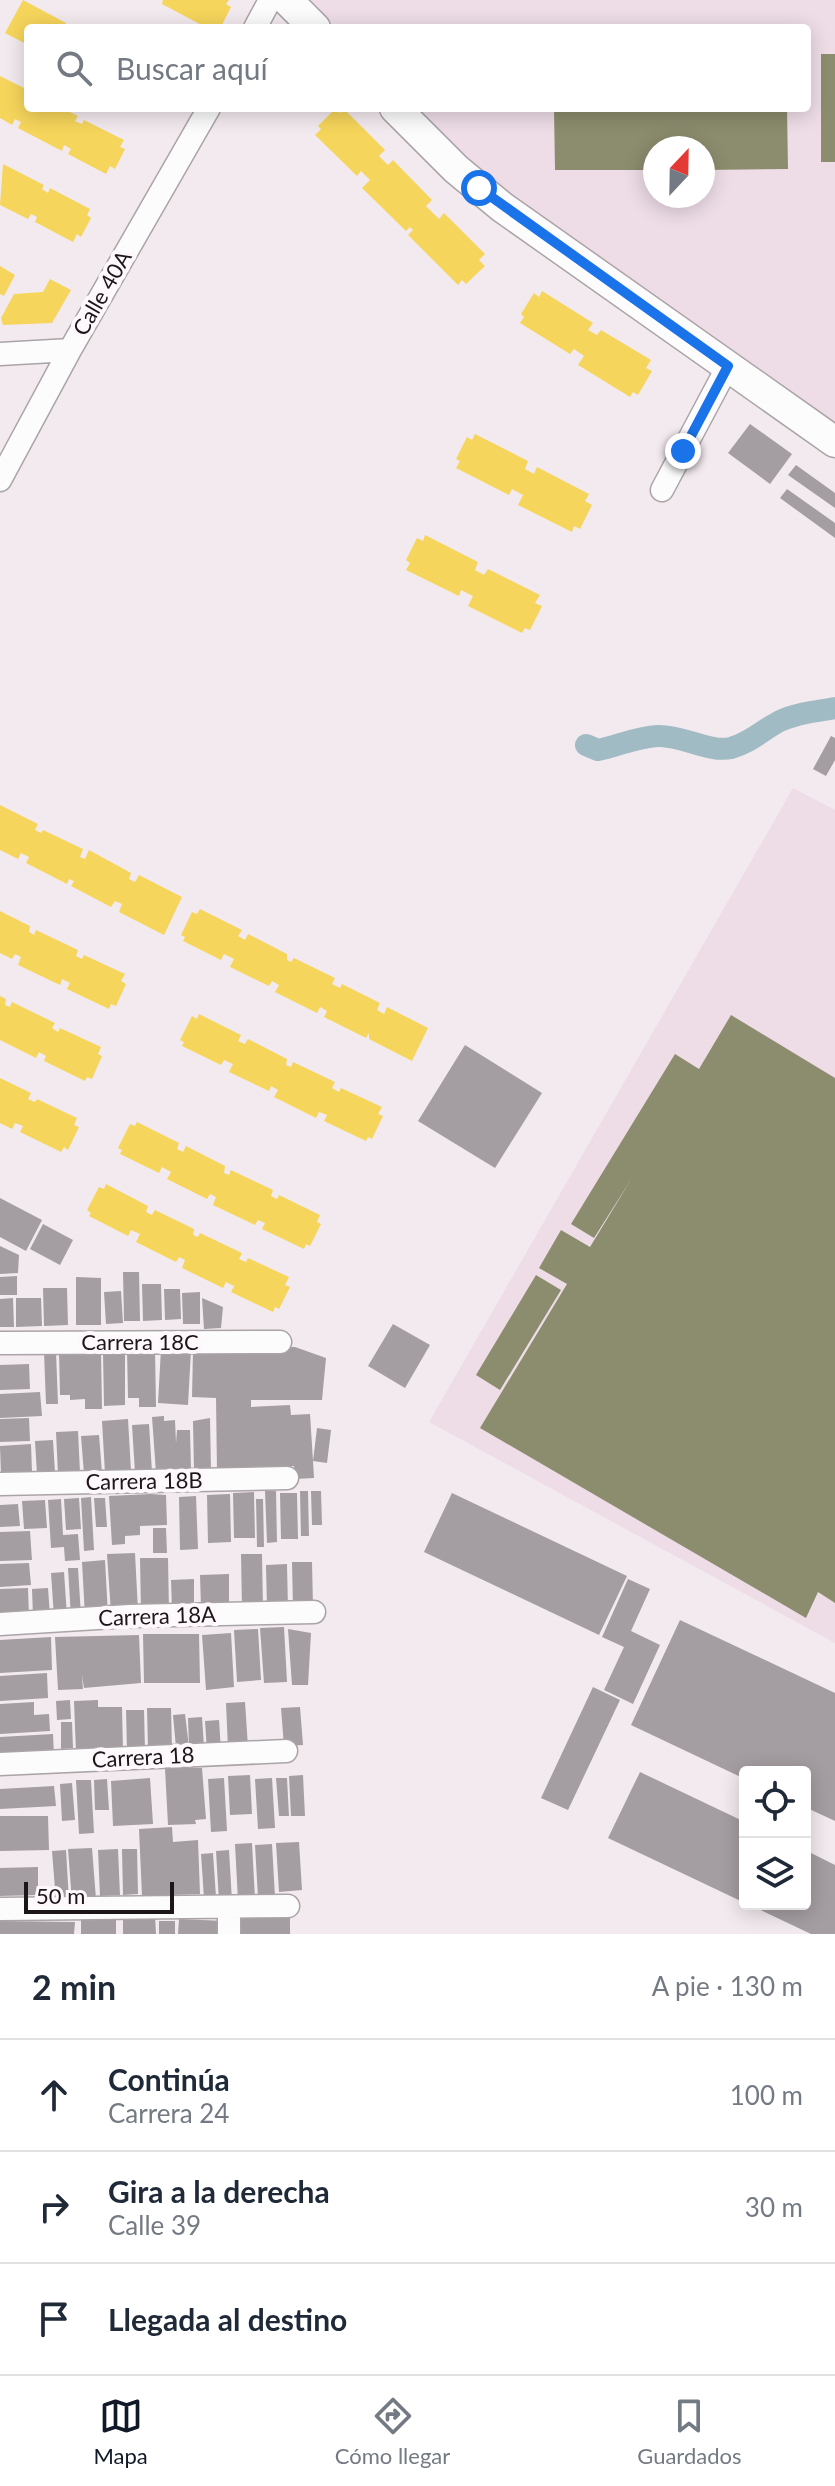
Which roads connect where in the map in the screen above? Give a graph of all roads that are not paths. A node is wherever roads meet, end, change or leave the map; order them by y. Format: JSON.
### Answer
{"nodes":[{"id":1,"x":270,"y":0,"type":"edge"},
{"id":2,"x":287,"y":0,"type":"edge"},
{"id":3,"x":257,"y":24,"type":"edge"},
{"id":4,"x":311,"y":24,"type":"edge"},
{"id":5,"x":207,"y":112,"type":"edge"},
{"id":6,"x":399,"y":112,"type":"edge"},
{"id":7,"x":70,"y":350,"type":"junction"},
{"id":8,"x":0,"y":354,"type":"edge"},
{"id":9,"x":728,"y":366,"type":"junction"},
{"id":10,"x":835,"y":442,"type":"edge"},
{"id":11,"x":0,"y":480,"type":"edge"},
{"id":12,"x":662,"y":490,"type":"dead end"},
{"id":13,"x":280,"y":1342,"type":"dead end"},
{"id":14,"x":0,"y":1343,"type":"edge"},
{"id":15,"x":287,"y":1478,"type":"dead end"},
{"id":16,"x":0,"y":1484,"type":"edge"},
{"id":17,"x":314,"y":1612,"type":"dead end"},
{"id":18,"x":0,"y":1624,"type":"edge"},
{"id":19,"x":286,"y":1751,"type":"dead end"},
{"id":20,"x":0,"y":1764,"type":"edge"},
{"id":21,"x":288,"y":1906,"type":"dead end"},
{"id":22,"x":229,"y":1907,"type":"junction"},
{"id":23,"x":0,"y":1909,"type":"edge"},
{"id":24,"x":229,"y":1934,"type":"edge"}],
"edges":[{"from":1,"to":3,"type":"street"},
{"from":2,"to":4,"type":"street"},
{"from":5,"to":7,"type":"street","name":"Calle 40A"},
{"from":6,"to":9,"type":"street"},
{"from":7,"to":8,"type":"street"},
{"from":7,"to":11,"type":"street","name":"Calle 40A"},
{"from":9,"to":10,"type":"street"},
{"from":9,"to":12,"type":"street"},
{"from":13,"to":14,"type":"street","name":"Carrera 18C"},
{"from":15,"to":16,"type":"street","name":"Carrera 18B"},
{"from":17,"to":18,"type":"street","name":"Carrera 18A"},
{"from":19,"to":20,"type":"street","name":"Carrera 18"},
{"from":21,"to":22,"type":"street"},
{"from":22,"to":23,"type":"street"},
{"from":22,"to":24,"type":"street"}]}
